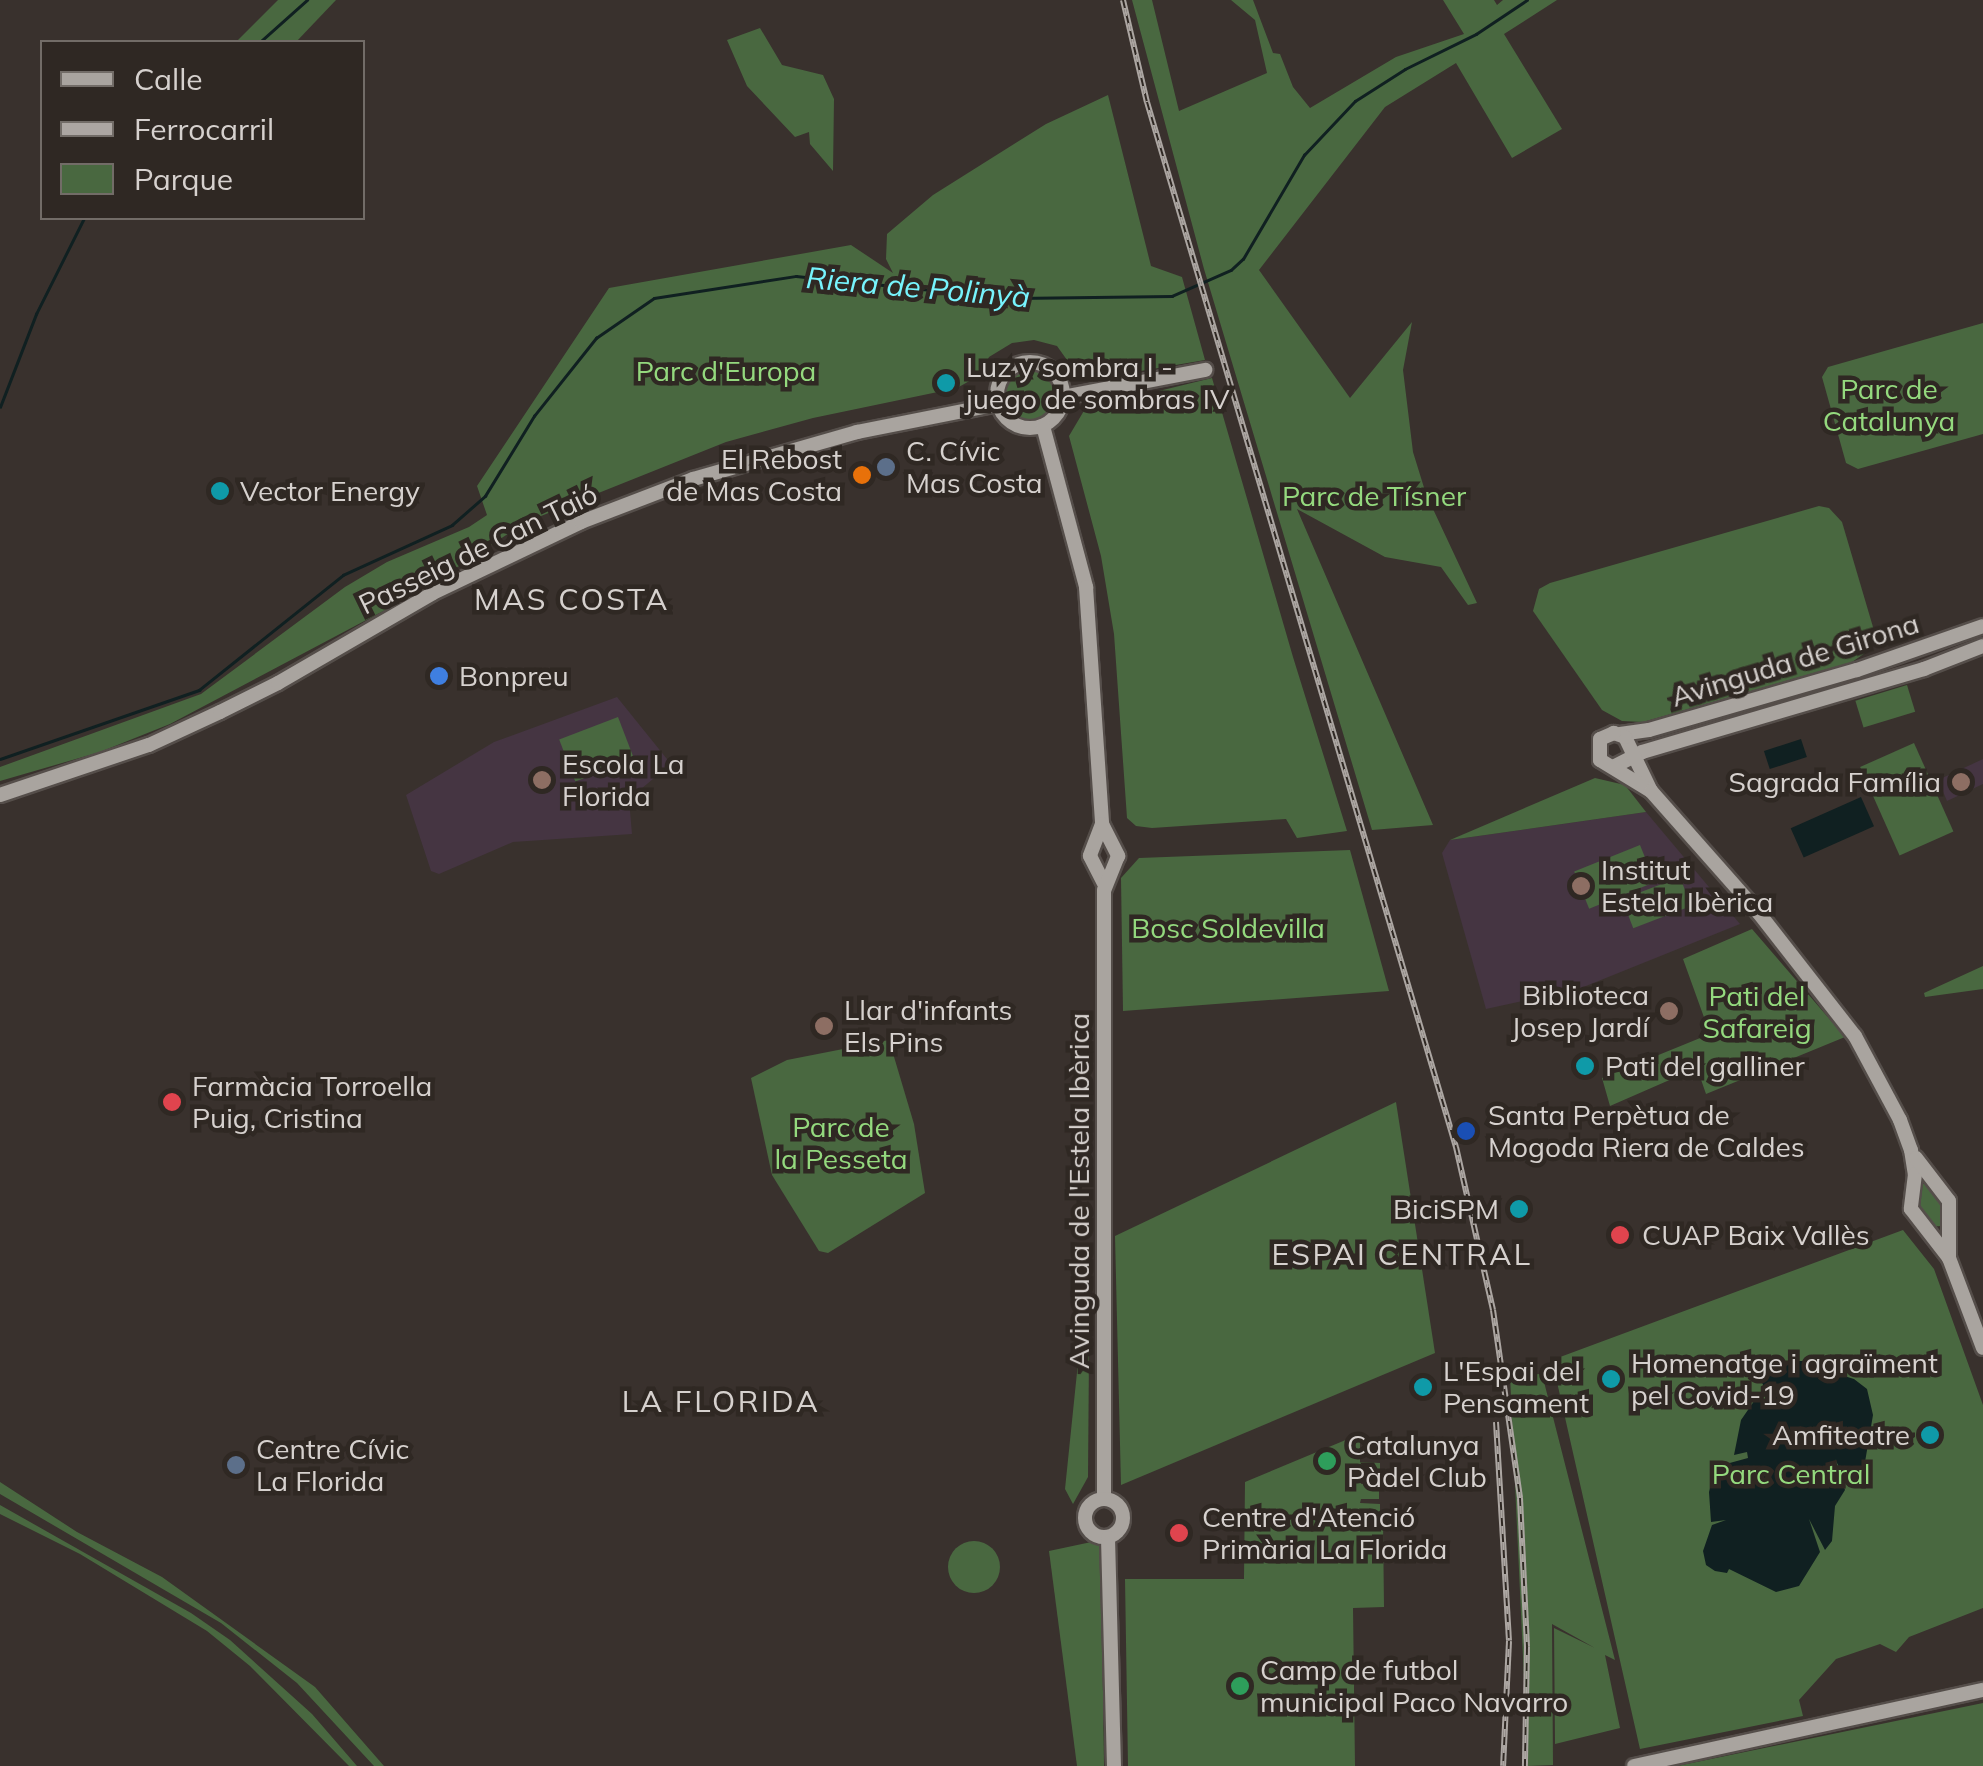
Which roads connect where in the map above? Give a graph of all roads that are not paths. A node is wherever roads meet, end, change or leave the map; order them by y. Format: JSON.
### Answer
{"nodes":[{"id":1,"x":1205,"y":370,"type":"dead end"},
{"id":2,"x":1064,"y":398,"type":"junction"},
{"id":3,"x":998,"y":404,"type":"junction"},
{"id":4,"x":1043,"y":426,"type":"junction"},
{"id":5,"x":1983,"y":626,"type":"edge"},
{"id":6,"x":1983,"y":646,"type":"edge"},
{"id":7,"x":1653,"y":748,"type":"junction"},
{"id":8,"x":1625,"y":752,"type":"junction"},
{"id":9,"x":1648,"y":784,"type":"junction"},
{"id":10,"x":0,"y":795,"type":"edge"},
{"id":11,"x":1102,"y":824,"type":"junction"},
{"id":12,"x":1097,"y":842,"type":"junction"},
{"id":13,"x":1114,"y":844,"type":"junction"},
{"id":14,"x":1103,"y":867,"type":"junction"},
{"id":15,"x":1910,"y":1150,"type":"junction"},
{"id":16,"x":1931,"y":1179,"type":"junction"},
{"id":17,"x":1915,"y":1184,"type":"junction"},
{"id":18,"x":1948,"y":1230,"type":"junction"},
{"id":19,"x":1930,"y":1234,"type":"junction"},
{"id":20,"x":1949,"y":1258,"type":"junction"},
{"id":21,"x":1983,"y":1348,"type":"edge"},
{"id":22,"x":1104,"y":1498,"type":"junction"},
{"id":23,"x":1108,"y":1538,"type":"junction"},
{"id":24,"x":1983,"y":1690,"type":"edge"},
{"id":25,"x":1114,"y":1766,"type":"edge"},
{"id":26,"x":1634,"y":1766,"type":"edge"}],
"edges":[{"from":1,"to":2,"type":"main road"},
{"from":2,"to":3,"type":"main road"},
{"from":2,"to":4,"type":"main road"},
{"from":3,"to":4,"type":"main road"},
{"from":3,"to":10,"type":"main road","name":"Passeig de Can Taió"},
{"from":4,"to":11,"type":"main road"},
{"from":5,"to":8,"type":"main road","name":"Avinguda de Girona"},
{"from":6,"to":7,"type":"main road","name":"Avinguda de Girona"},
{"from":7,"to":8,"type":"main road","name":"Avinguda de Girona"},
{"from":7,"to":9,"type":"main road"},
{"from":8,"to":9,"type":"main road"},
{"from":8,"to":9,"type":"main road"},
{"from":9,"to":15,"type":"main road"},
{"from":11,"to":12,"type":"main road"},
{"from":11,"to":13,"type":"main road"},
{"from":12,"to":13,"type":"main road"},
{"from":12,"to":14,"type":"main road"},
{"from":13,"to":14,"type":"main road"},
{"from":14,"to":22,"type":"main road","name":"Avinguda de l'Estela Ibèrica"},
{"from":15,"to":16,"type":"main road"},
{"from":15,"to":17,"type":"main road"},
{"from":16,"to":17,"type":"main road"},
{"from":16,"to":18,"type":"main road"},
{"from":17,"to":19,"type":"main road"},
{"from":18,"to":19,"type":"main road"},
{"from":18,"to":20,"type":"main road"},
{"from":19,"to":20,"type":"main road"},
{"from":20,"to":21,"type":"main road"},
{"from":22,"to":23,"type":"main road"},
{"from":22,"to":23,"type":"main road"},
{"from":23,"to":25,"type":"main road"},
{"from":24,"to":26,"type":"main road"}]}
